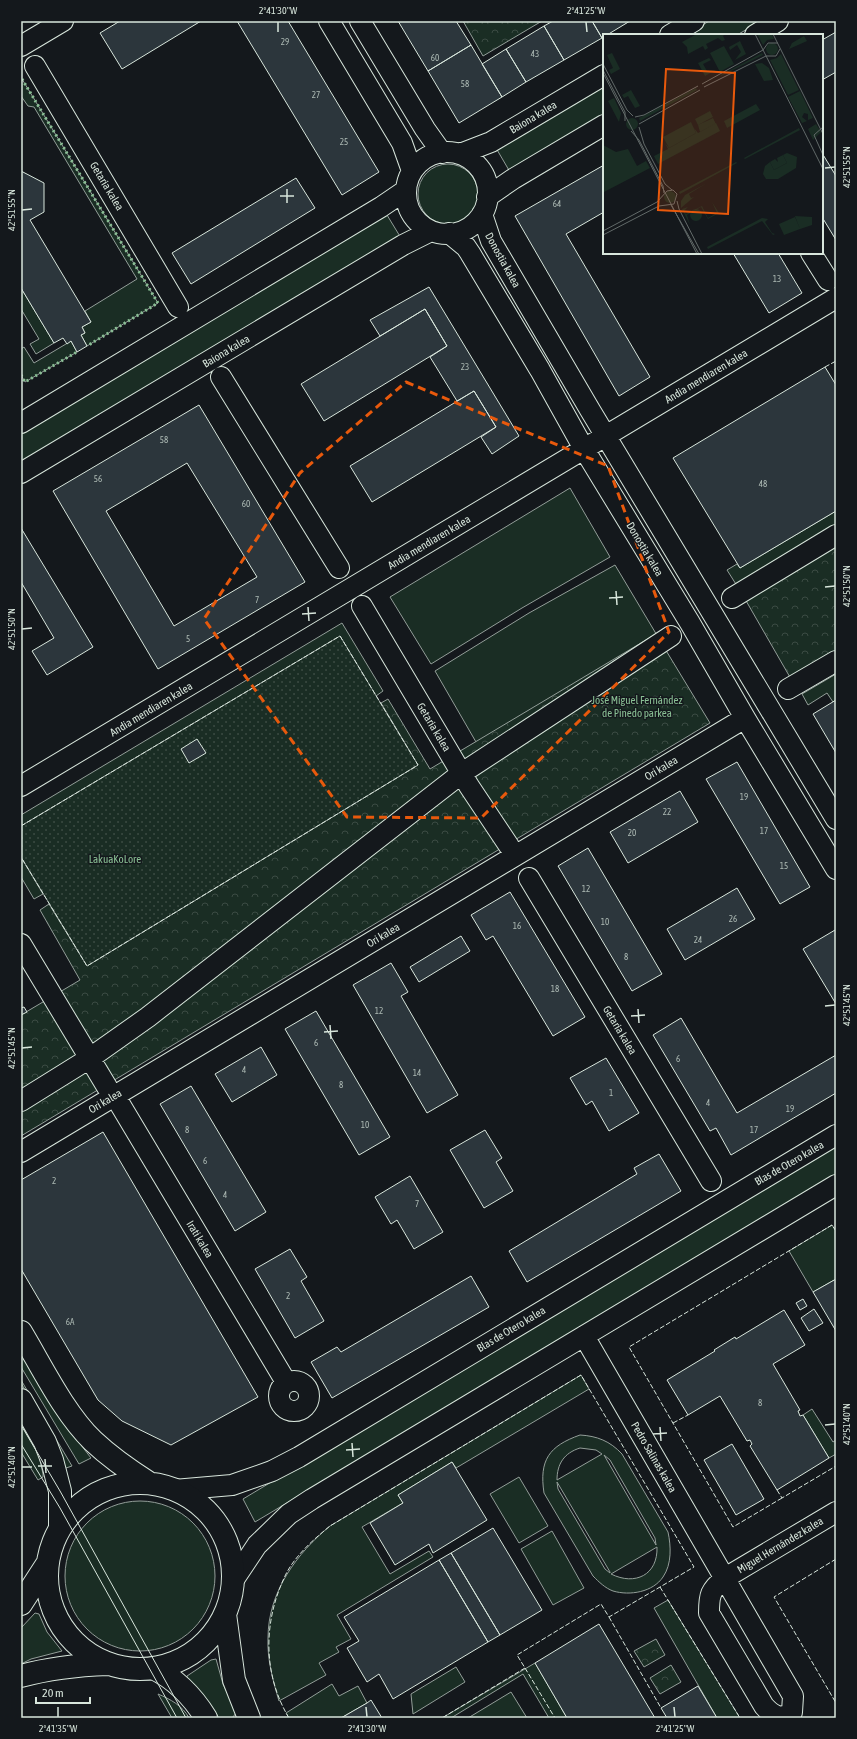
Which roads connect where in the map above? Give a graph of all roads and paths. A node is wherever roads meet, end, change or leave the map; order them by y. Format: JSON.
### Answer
{"nodes":[{"id":1,"x":63,"y":21,"type":"edge"},
{"id":2,"x":329,"y":21,"type":"edge"},
{"id":3,"x":360,"y":21,"type":"edge"},
{"id":4,"x":694,"y":21,"type":"edge"},
{"id":5,"x":778,"y":21,"type":"edge"},
{"id":6,"x":672,"y":34,"type":"edge"},
{"id":7,"x":757,"y":34,"type":"edge"},
{"id":8,"x":21,"y":46,"type":"edge"},
{"id":9,"x":35,"y":66,"type":"dead end"},
{"id":10,"x":603,"y":76,"type":"edge"},
{"id":11,"x":603,"y":126,"type":"edge"},
{"id":12,"x":451,"y":153,"type":"junction"},
{"id":13,"x":412,"y":171,"type":"junction"},
{"id":14,"x":406,"y":190,"type":"junction"},
{"id":15,"x":485,"y":206,"type":"junction"},
{"id":16,"x":440,"y":232,"type":"junction"},
{"id":17,"x":812,"y":254,"type":"edge"},
{"id":18,"x":828,"y":280,"type":"dead end"},
{"id":19,"x":836,"y":298,"type":"edge"},
{"id":20,"x":178,"y":307,"type":"dead end"},
{"id":21,"x":221,"y":377,"type":"dead end"},
{"id":22,"x":21,"y":423,"type":"edge"},
{"id":23,"x":606,"y":436,"type":"junction"},
{"id":24,"x":584,"y":449,"type":"junction"},
{"id":25,"x":21,"y":473,"type":"edge"},
{"id":26,"x":836,"y":535,"type":"edge"},
{"id":27,"x":339,"y":568,"type":"dead end"},
{"id":28,"x":732,"y":598,"type":"dead end"},
{"id":29,"x":362,"y":606,"type":"dead end"},
{"id":30,"x":671,"y":636,"type":"dead end"},
{"id":31,"x":836,"y":661,"type":"edge"},
{"id":32,"x":788,"y":689,"type":"dead end"},
{"id":33,"x":745,"y":718,"type":"junction"},
{"id":34,"x":462,"y":773,"type":"junction"},
{"id":35,"x":21,"y":786,"type":"edge"},
{"id":36,"x":836,"y":819,"type":"edge"},
{"id":37,"x":509,"y":846,"type":"dead end"},
{"id":38,"x":836,"y":870,"type":"edge"},
{"id":39,"x":529,"y":878,"type":"dead end"},
{"id":40,"x":21,"y":944,"type":"edge"},
{"id":41,"x":90,"y":1058,"type":"junction"},
{"id":42,"x":111,"y":1091,"type":"junction"},
{"id":43,"x":21,"y":1101,"type":"edge"},
{"id":44,"x":836,"y":1135,"type":"edge"},
{"id":45,"x":21,"y":1152,"type":"edge"},
{"id":46,"x":711,"y":1181,"type":"dead end"},
{"id":47,"x":834,"y":1191,"type":"edge"},
{"id":48,"x":21,"y":1332,"type":"edge"},
{"id":49,"x":584,"y":1336,"type":"junction"},
{"id":50,"x":286,"y":1382,"type":"dead end"},
{"id":51,"x":21,"y":1400,"type":"edge"},
{"id":52,"x":149,"y":1483,"type":"junction"},
{"id":53,"x":174,"y":1490,"type":"junction"},
{"id":54,"x":836,"y":1512,"type":"edge"},
{"id":55,"x":60,"y":1528,"type":"junction"},
{"id":56,"x":47,"y":1564,"type":"junction"},
{"id":57,"x":725,"y":1578,"type":"junction"},
{"id":58,"x":232,"y":1581,"type":"junction"},
{"id":59,"x":21,"y":1604,"type":"edge"},
{"id":60,"x":225,"y":1614,"type":"junction"},
{"id":61,"x":109,"y":1664,"type":"junction"},
{"id":62,"x":153,"y":1668,"type":"junction"},
{"id":63,"x":21,"y":1676,"type":"edge"},
{"id":64,"x":780,"y":1717,"type":"edge"},
{"id":65,"x":206,"y":1718,"type":"edge"},
{"id":66,"x":249,"y":1718,"type":"edge"}],
"edges":[{"from":1,"to":8,"type":"street"},
{"from":2,"to":13,"type":"street"},
{"from":3,"to":12,"type":"street"},
{"from":4,"to":6,"type":"street"},
{"from":5,"to":7,"type":"street"},
{"from":9,"to":20,"type":"street","name":"Getaria kalea"},
{"from":10,"to":12,"type":"street","name":"Baiona kalea"},
{"from":11,"to":15,"type":"street"},
{"from":12,"to":13,"type":"street"},
{"from":12,"to":15,"type":"street"},
{"from":13,"to":14,"type":"street"},
{"from":14,"to":16,"type":"street"},
{"from":14,"to":22,"type":"street"},
{"from":15,"to":16,"type":"street"},
{"from":15,"to":23,"type":"street","name":"Donostia kalea"},
{"from":16,"to":24,"type":"street","name":"Donostia kalea"},
{"from":16,"to":25,"type":"street","name":"Baiona kalea"},
{"from":17,"to":18,"type":"street"},
{"from":19,"to":23,"type":"street","name":"Andia mendiaren kalea"},
{"from":21,"to":27,"type":"street"},
{"from":23,"to":24,"type":"street","name":"Andia mendiaren kalea"},
{"from":23,"to":36,"type":"street","name":"Donostia kalea"},
{"from":24,"to":33,"type":"street","name":"Donostia kalea"},
{"from":24,"to":35,"type":"street","name":"Andia mendiaren kalea"},
{"from":26,"to":28,"type":"street"},
{"from":29,"to":34,"type":"street","name":"Getaria kalea"},
{"from":30,"to":34,"type":"street"},
{"from":31,"to":32,"type":"street"},
{"from":33,"to":38,"type":"street","name":"Donostia kalea"},
{"from":33,"to":42,"type":"street","name":"Ori kalea"},
{"from":34,"to":37,"type":"street","name":"Getaria kalea"},
{"from":34,"to":41,"type":"street"},
{"from":39,"to":46,"type":"street","name":"Getaria kalea"},
{"from":40,"to":41,"type":"street","name":"Irati kalea"},
{"from":41,"to":42,"type":"street","name":"Irati kalea"},
{"from":41,"to":43,"type":"street"},
{"from":42,"to":45,"type":"street","name":"Ori kalea"},
{"from":42,"to":50,"type":"street","name":"Irati kalea"},
{"from":44,"to":53,"type":"street","name":"Blas de Otero kalea"},
{"from":47,"to":49,"type":"street"},
{"from":48,"to":52,"type":"main road"},
{"from":49,"to":57,"type":"street","name":"Pedro Salinas kalea"},
{"from":49,"to":58,"type":"street"},
{"from":51,"to":55,"type":"main road"},
{"from":52,"to":53,"type":"main road"},
{"from":52,"to":55,"type":"main road"},
{"from":53,"to":58,"type":"main road"},
{"from":54,"to":57,"type":"street","name":"Miguel Hernández kalea"},
{"from":55,"to":56,"type":"main road"},
{"from":56,"to":59,"type":"main road"},
{"from":56,"to":61,"type":"main road"},
{"from":57,"to":64,"type":"street","name":"Pedro Salinas kalea"},
{"from":57,"to":64,"type":"street","name":"Pedro Salinas kalea"},
{"from":58,"to":60,"type":"main road"},
{"from":60,"to":62,"type":"main road"},
{"from":60,"to":66,"type":"main road"},
{"from":61,"to":62,"type":"main road"},
{"from":61,"to":63,"type":"main road"},
{"from":62,"to":65,"type":"main road"}]}
